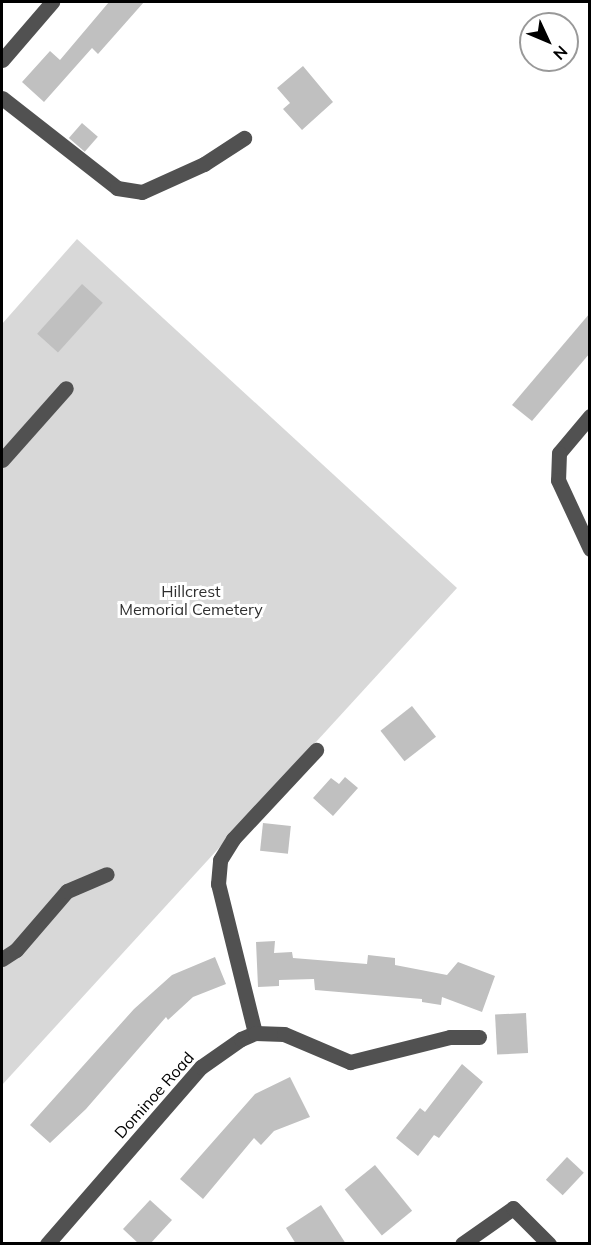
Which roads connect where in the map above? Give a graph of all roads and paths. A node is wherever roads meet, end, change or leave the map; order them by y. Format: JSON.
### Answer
{"nodes":[{"id":1,"x":52,"y":2,"type":"edge"},
{"id":2,"x":2,"y":60,"type":"edge"},
{"id":3,"x":2,"y":98,"type":"edge"},
{"id":4,"x":244,"y":138,"type":"dead end"},
{"id":5,"x":66,"y":388,"type":"dead end"},
{"id":6,"x":590,"y":416,"type":"edge"},
{"id":7,"x":2,"y":460,"type":"edge"},
{"id":8,"x":590,"y":549,"type":"edge"},
{"id":9,"x":316,"y":750,"type":"dead end"},
{"id":10,"x":107,"y":874,"type":"dead end"},
{"id":11,"x":2,"y":959,"type":"edge"},
{"id":12,"x":255,"y":1033,"type":"junction"},
{"id":13,"x":479,"y":1037,"type":"dead end"},
{"id":14,"x":47,"y":1244,"type":"edge"},
{"id":15,"x":462,"y":1244,"type":"edge"},
{"id":16,"x":549,"y":1244,"type":"edge"}],
"edges":[{"from":1,"to":2,"type":"street"},
{"from":3,"to":4,"type":"street"},
{"from":5,"to":7,"type":"street"},
{"from":6,"to":8,"type":"street"},
{"from":9,"to":12,"type":"street"},
{"from":10,"to":11,"type":"street"},
{"from":12,"to":13,"type":"street"},
{"from":12,"to":14,"type":"street","name":"Dominoe Road"},
{"from":15,"to":16,"type":"street"}]}
